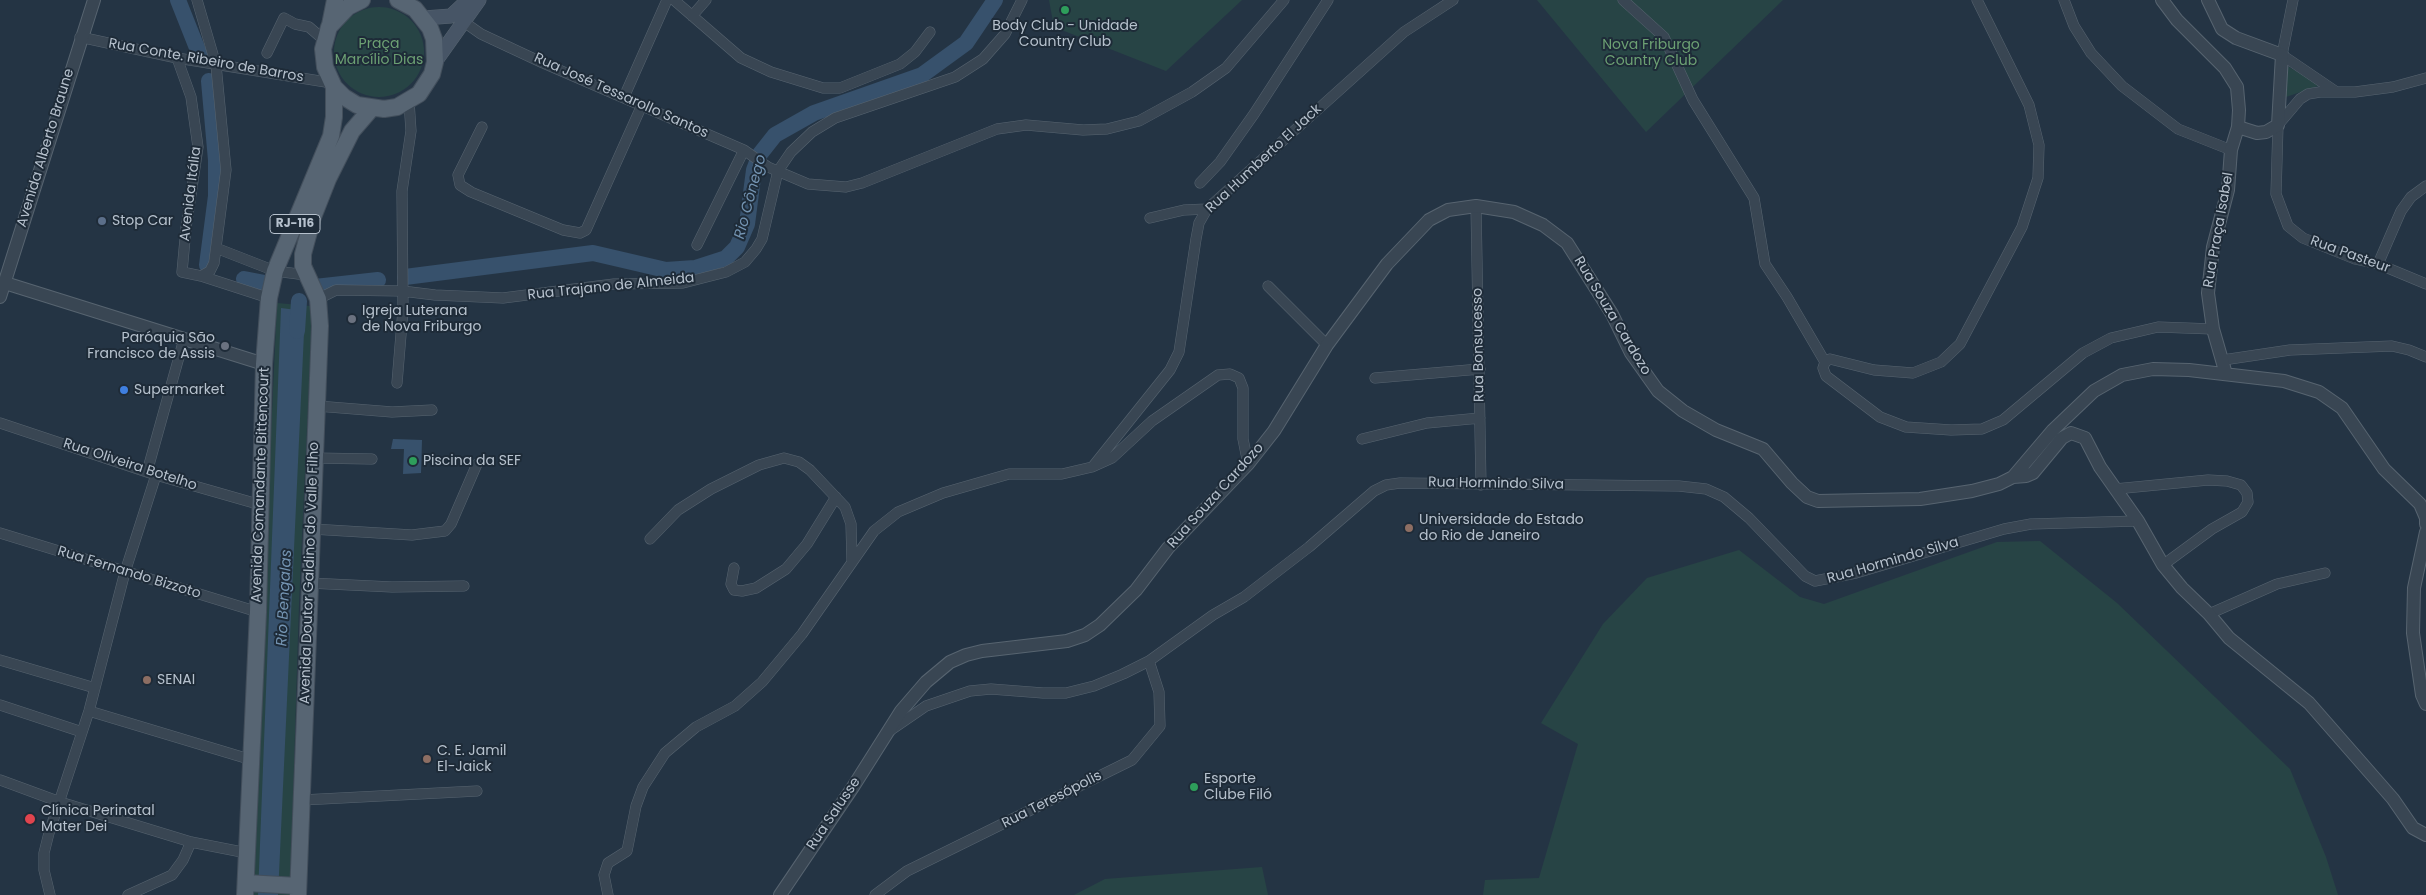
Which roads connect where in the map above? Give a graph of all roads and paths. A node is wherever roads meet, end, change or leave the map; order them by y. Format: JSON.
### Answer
{"nodes":[{"id":1,"x":94,"y":0,"type":"edge"},
{"id":2,"x":197,"y":0,"type":"edge"},
{"id":3,"x":335,"y":0,"type":"edge"},
{"id":4,"x":362,"y":0,"type":"edge"},
{"id":5,"x":398,"y":0,"type":"edge"},
{"id":6,"x":468,"y":0,"type":"edge"},
{"id":7,"x":479,"y":0,"type":"edge"},
{"id":8,"x":667,"y":0,"type":"edge"},
{"id":9,"x":674,"y":0,"type":"edge"},
{"id":10,"x":706,"y":0,"type":"edge"},
{"id":11,"x":1022,"y":0,"type":"edge"},
{"id":12,"x":1284,"y":0,"type":"edge"},
{"id":13,"x":1328,"y":0,"type":"edge"},
{"id":14,"x":1453,"y":0,"type":"edge"},
{"id":15,"x":1623,"y":0,"type":"edge"},
{"id":16,"x":1977,"y":0,"type":"edge"},
{"id":17,"x":2064,"y":0,"type":"edge"},
{"id":18,"x":2162,"y":0,"type":"edge"},
{"id":19,"x":2208,"y":0,"type":"edge"},
{"id":20,"x":2293,"y":0,"type":"edge"},
{"id":21,"x":692,"y":16,"type":"junction"},
{"id":22,"x":424,"y":18,"type":"junction"},
{"id":23,"x":464,"y":22,"type":"junction"},
{"id":24,"x":930,"y":32,"type":"dead end"},
{"id":25,"x":327,"y":33,"type":"junction"},
{"id":26,"x":80,"y":37,"type":"junction"},
{"id":27,"x":267,"y":53,"type":"dead end"},
{"id":28,"x":2282,"y":54,"type":"junction"},
{"id":29,"x":177,"y":58,"type":"junction"},
{"id":30,"x":435,"y":62,"type":"junction"},
{"id":31,"x":216,"y":65,"type":"junction"},
{"id":32,"x":2426,"y":78,"type":"edge"},
{"id":33,"x":333,"y":85,"type":"junction"},
{"id":34,"x":2335,"y":91,"type":"junction"},
{"id":35,"x":624,"y":97,"type":"junction"},
{"id":36,"x":409,"y":101,"type":"junction"},
{"id":37,"x":642,"y":105,"type":"junction"},
{"id":38,"x":371,"y":109,"type":"junction"},
{"id":39,"x":2278,"y":125,"type":"junction"},
{"id":40,"x":482,"y":127,"type":"dead end"},
{"id":41,"x":2238,"y":128,"type":"junction"},
{"id":42,"x":744,"y":150,"type":"junction"},
{"id":43,"x":2231,"y":150,"type":"junction"},
{"id":44,"x":778,"y":171,"type":"junction"},
{"id":45,"x":1200,"y":183,"type":"dead end"},
{"id":46,"x":2426,"y":186,"type":"edge"},
{"id":47,"x":1476,"y":206,"type":"junction"},
{"id":48,"x":1207,"y":209,"type":"junction"},
{"id":49,"x":1150,"y":218,"type":"dead end"},
{"id":50,"x":697,"y":245,"type":"dead end"},
{"id":51,"x":216,"y":248,"type":"junction"},
{"id":52,"x":6,"y":262,"type":"edge"},
{"id":53,"x":2378,"y":264,"type":"junction"},
{"id":54,"x":275,"y":271,"type":"junction"},
{"id":55,"x":202,"y":276,"type":"junction"},
{"id":56,"x":306,"y":276,"type":"junction"},
{"id":57,"x":5,"y":283,"type":"junction"},
{"id":58,"x":2426,"y":284,"type":"edge"},
{"id":59,"x":1268,"y":286,"type":"dead end"},
{"id":60,"x":402,"y":291,"type":"junction"},
{"id":61,"x":0,"y":296,"type":"edge"},
{"id":62,"x":269,"y":298,"type":"junction"},
{"id":63,"x":318,"y":299,"type":"junction"},
{"id":64,"x":2213,"y":329,"type":"junction"},
{"id":65,"x":184,"y":339,"type":"junction"},
{"id":66,"x":1327,"y":345,"type":"junction"},
{"id":67,"x":2426,"y":357,"type":"edge"},
{"id":68,"x":2222,"y":360,"type":"junction"},
{"id":69,"x":1824,"y":362,"type":"junction"},
{"id":70,"x":264,"y":364,"type":"junction"},
{"id":71,"x":1480,"y":370,"type":"junction"},
{"id":72,"x":2226,"y":374,"type":"junction"},
{"id":73,"x":1375,"y":378,"type":"dead end"},
{"id":74,"x":397,"y":383,"type":"dead end"},
{"id":75,"x":317,"y":406,"type":"junction"},
{"id":76,"x":432,"y":410,"type":"dead end"},
{"id":77,"x":1480,"y":418,"type":"junction"},
{"id":78,"x":0,"y":423,"type":"edge"},
{"id":79,"x":1362,"y":439,"type":"dead end"},
{"id":80,"x":314,"y":458,"type":"junction"},
{"id":81,"x":372,"y":459,"type":"dead end"},
{"id":82,"x":477,"y":464,"type":"dead end"},
{"id":83,"x":1248,"y":464,"type":"junction"},
{"id":84,"x":1092,"y":466,"type":"junction"},
{"id":85,"x":152,"y":473,"type":"junction"},
{"id":86,"x":2013,"y":477,"type":"junction"},
{"id":87,"x":1481,"y":484,"type":"junction"},
{"id":88,"x":2115,"y":489,"type":"junction"},
{"id":89,"x":836,"y":497,"type":"junction"},
{"id":90,"x":260,"y":505,"type":"junction"},
{"id":91,"x":2138,"y":521,"type":"junction"},
{"id":92,"x":2426,"y":524,"type":"edge"},
{"id":93,"x":312,"y":529,"type":"junction"},
{"id":94,"x":2426,"y":532,"type":"edge"},
{"id":95,"x":0,"y":533,"type":"edge"},
{"id":96,"x":650,"y":539,"type":"dead end"},
{"id":97,"x":852,"y":562,"type":"junction"},
{"id":98,"x":2163,"y":565,"type":"junction"},
{"id":99,"x":734,"y":568,"type":"dead end"},
{"id":100,"x":125,"y":572,"type":"junction"},
{"id":101,"x":2325,"y":573,"type":"dead end"},
{"id":102,"x":309,"y":583,"type":"junction"},
{"id":103,"x":464,"y":586,"type":"dead end"},
{"id":104,"x":258,"y":612,"type":"junction"},
{"id":105,"x":2209,"y":614,"type":"junction"},
{"id":106,"x":0,"y":660,"type":"edge"},
{"id":107,"x":1149,"y":661,"type":"junction"},
{"id":108,"x":95,"y":688,"type":"junction"},
{"id":109,"x":2426,"y":704,"type":"edge"},
{"id":110,"x":0,"y":705,"type":"edge"},
{"id":111,"x":88,"y":711,"type":"junction"},
{"id":112,"x":82,"y":732,"type":"junction"},
{"id":113,"x":888,"y":732,"type":"junction"},
{"id":114,"x":252,"y":760,"type":"junction"},
{"id":115,"x":0,"y":780,"type":"edge"},
{"id":116,"x":477,"y":792,"type":"dead end"},
{"id":117,"x":302,"y":800,"type":"junction"},
{"id":118,"x":60,"y":802,"type":"junction"},
{"id":119,"x":2426,"y":834,"type":"edge"},
{"id":120,"x":191,"y":842,"type":"junction"},
{"id":121,"x":247,"y":853,"type":"junction"},
{"id":122,"x":249,"y":887,"type":"edge"},
{"id":123,"x":294,"y":889,"type":"edge"},
{"id":124,"x":50,"y":895,"type":"edge"},
{"id":125,"x":128,"y":895,"type":"edge"},
{"id":126,"x":608,"y":895,"type":"edge"},
{"id":127,"x":780,"y":895,"type":"edge"},
{"id":128,"x":875,"y":895,"type":"edge"}],
"edges":[{"from":1,"to":26,"type":"street","name":"Avenida Alberto Braune"},
{"from":2,"to":31,"type":"street"},
{"from":3,"to":25,"type":"main road","number":"RJ-116"},
{"from":4,"to":25,"type":"main road"},
{"from":5,"to":22,"type":"main road"},
{"from":6,"to":22,"type":"main road"},
{"from":7,"to":23,"type":"main road"},
{"from":8,"to":35,"type":"street"},
{"from":9,"to":21,"type":"street"},
{"from":10,"to":21,"type":"street"},
{"from":11,"to":44,"type":"street"},
{"from":12,"to":44,"type":"street","name":"Rua José Tessarollo Santos"},
{"from":13,"to":45,"type":"street"},
{"from":14,"to":48,"type":"street","name":"Rua Humberto El Jack"},
{"from":15,"to":69,"type":"street"},
{"from":16,"to":69,"type":"street"},
{"from":17,"to":43,"type":"street"},
{"from":18,"to":41,"type":"street","name":"Rua Praça Isabel"},
{"from":19,"to":28,"type":"street"},
{"from":20,"to":28,"type":"street"},
{"from":21,"to":24,"type":"street"},
{"from":22,"to":30,"type":"main road"},
{"from":23,"to":30,"type":"main road"},
{"from":23,"to":35,"type":"street","name":"Rua José Tessarollo Santos"},
{"from":25,"to":27,"type":"street"},
{"from":25,"to":33,"type":"main road","number":"RJ-116"},
{"from":26,"to":29,"type":"street","name":"Rua Conte. Ribeiro de Barros"},
{"from":26,"to":52,"type":"street","name":"Avenida Alberto Braune"},
{"from":28,"to":34,"type":"street"},
{"from":28,"to":39,"type":"street"},
{"from":29,"to":31,"type":"street","name":"Rua Conte. Ribeiro de Barros"},
{"from":29,"to":55,"type":"street","name":"Avenida Itália"},
{"from":30,"to":36,"type":"main road"},
{"from":31,"to":33,"type":"street","name":"Rua Conte. Ribeiro de Barros"},
{"from":31,"to":51,"type":"street"},
{"from":32,"to":34,"type":"street"},
{"from":33,"to":38,"type":"main road"},
{"from":33,"to":54,"type":"main road","name":"Avenida Comandante Bittencourt","number":"RJ-116"},
{"from":34,"to":39,"type":"street"},
{"from":35,"to":37,"type":"street","name":"Rua José Tessarollo Santos"},
{"from":36,"to":38,"type":"main road"},
{"from":36,"to":60,"type":"street"},
{"from":37,"to":40,"type":"street"},
{"from":37,"to":42,"type":"street","name":"Rua José Tessarollo Santos"},
{"from":38,"to":56,"type":"main road","name":"Avenida Doutor Galdino do Valle Filho","number":"RJ-116"},
{"from":39,"to":41,"type":"street"},
{"from":39,"to":53,"type":"street","name":"Rua Pasteur"},
{"from":41,"to":43,"type":"street","name":"Rua Praça Isabel"},
{"from":42,"to":44,"type":"street","name":"Rua José Tessarollo Santos"},
{"from":42,"to":50,"type":"street"},
{"from":43,"to":64,"type":"street","name":"Rua Praça Isabel"},
{"from":44,"to":60,"type":"street","name":"Rua Trajano de Almeida"},
{"from":46,"to":53,"type":"street"},
{"from":47,"to":66,"type":"street","name":"Rua Souza Cardozo"},
{"from":47,"to":71,"type":"street","name":"Rua Bonsucesso"},
{"from":47,"to":86,"type":"street","name":"Rua Souza Cardozo"},
{"from":48,"to":49,"type":"street"},
{"from":48,"to":84,"type":"street","name":"Rua Humberto El Jack"},
{"from":51,"to":54,"type":"street"},
{"from":51,"to":55,"type":"street"},
{"from":52,"to":57,"type":"street","name":"Avenida Alberto Braune"},
{"from":53,"to":58,"type":"street","name":"Rua Pasteur"},
{"from":54,"to":56,"type":"street"},
{"from":54,"to":62,"type":"main road","name":"Avenida Comandante Bittencourt","number":"RJ-116"},
{"from":55,"to":62,"type":"street"},
{"from":56,"to":63,"type":"main road","name":"Avenida Doutor Galdino do Valle Filho","number":"RJ-116"},
{"from":57,"to":61,"type":"street","name":"Avenida Alberto Braune"},
{"from":57,"to":65,"type":"street"},
{"from":59,"to":66,"type":"street"},
{"from":60,"to":63,"type":"street","name":"Rua Trajano de Almeida"},
{"from":60,"to":74,"type":"street"},
{"from":62,"to":70,"type":"main road","name":"Avenida Comandante Bittencourt","number":"RJ-116"},
{"from":63,"to":75,"type":"main road","name":"Avenida Doutor Galdino do Valle Filho","number":"RJ-116"},
{"from":64,"to":68,"type":"street","name":"Rua Praça Isabel"},
{"from":64,"to":69,"type":"street"},
{"from":65,"to":70,"type":"street"},
{"from":65,"to":85,"type":"street"},
{"from":66,"to":83,"type":"street","name":"Rua Souza Cardozo"},
{"from":67,"to":68,"type":"street"},
{"from":68,"to":72,"type":"street","name":"Rua Praça Isabel"},
{"from":70,"to":90,"type":"main road","name":"Avenida Comandante Bittencourt","number":"RJ-116"},
{"from":71,"to":73,"type":"street"},
{"from":71,"to":77,"type":"street","name":"Rua Bonsucesso"},
{"from":72,"to":86,"type":"street","name":"Rua Souza Cardozo"},
{"from":72,"to":92,"type":"street","name":"Rua Souza Cardozo"},
{"from":75,"to":76,"type":"street"},
{"from":75,"to":80,"type":"main road","name":"Avenida Doutor Galdino do Valle Filho","number":"RJ-116"},
{"from":77,"to":79,"type":"street"},
{"from":77,"to":87,"type":"street","name":"Rua Bonsucesso"},
{"from":78,"to":85,"type":"street","name":"Rua Oliveira Botelho"},
{"from":80,"to":81,"type":"street"},
{"from":80,"to":93,"type":"main road","name":"Avenida Doutor Galdino do Valle Filho","number":"RJ-116"},
{"from":82,"to":93,"type":"street"},
{"from":83,"to":84,"type":"street"},
{"from":83,"to":113,"type":"street","name":"Rua Souza Cardozo"},
{"from":84,"to":97,"type":"street"},
{"from":85,"to":90,"type":"street","name":"Rua Oliveira Botelho"},
{"from":85,"to":100,"type":"street"},
{"from":86,"to":88,"type":"street"},
{"from":87,"to":91,"type":"street","name":"Rua Hormindo Silva"},
{"from":87,"to":107,"type":"street","name":"Rua Hormindo Silva"},
{"from":88,"to":91,"type":"street"},
{"from":88,"to":98,"type":"street"},
{"from":89,"to":96,"type":"street"},
{"from":89,"to":97,"type":"street"},
{"from":89,"to":99,"type":"street"},
{"from":90,"to":104,"type":"main road","name":"Avenida Comandante Bittencourt","number":"RJ-116"},
{"from":91,"to":98,"type":"street"},
{"from":93,"to":102,"type":"main road","name":"Avenida Doutor Galdino do Valle Filho","number":"RJ-116"},
{"from":94,"to":109,"type":"street"},
{"from":95,"to":100,"type":"street","name":"Rua Fernando Bizzoto"},
{"from":97,"to":126,"type":"street"},
{"from":98,"to":105,"type":"street"},
{"from":100,"to":104,"type":"street","name":"Rua Fernando Bizzoto"},
{"from":100,"to":108,"type":"street"},
{"from":101,"to":105,"type":"street"},
{"from":102,"to":103,"type":"street"},
{"from":102,"to":117,"type":"main road","name":"Avenida Doutor Galdino do Valle Filho","number":"RJ-116"},
{"from":104,"to":114,"type":"main road","name":"Avenida Comandante Bittencourt","number":"RJ-116"},
{"from":105,"to":119,"type":"street"},
{"from":106,"to":108,"type":"street"},
{"from":107,"to":113,"type":"street","name":"Rua Hormindo Silva"},
{"from":107,"to":128,"type":"street","name":"Rua Teresópolis"},
{"from":108,"to":111,"type":"street"},
{"from":110,"to":112,"type":"street"},
{"from":111,"to":112,"type":"street"},
{"from":111,"to":114,"type":"street"},
{"from":112,"to":118,"type":"street"},
{"from":113,"to":127,"type":"street","name":"Rua Salusse"},
{"from":114,"to":121,"type":"main road","name":"Avenida Comandante Bittencourt","number":"RJ-116"},
{"from":115,"to":118,"type":"street"},
{"from":116,"to":117,"type":"street"},
{"from":117,"to":123,"type":"main road","name":"Avenida Doutor Galdino do Valle Filho","number":"RJ-116"},
{"from":118,"to":120,"type":"street"},
{"from":118,"to":124,"type":"street"},
{"from":120,"to":121,"type":"street"},
{"from":120,"to":125,"type":"street"},
{"from":121,"to":122,"type":"main road","name":"Avenida Comandante Bittencourt","number":"RJ-116"},
{"from":122,"to":123,"type":"main road"}]}
